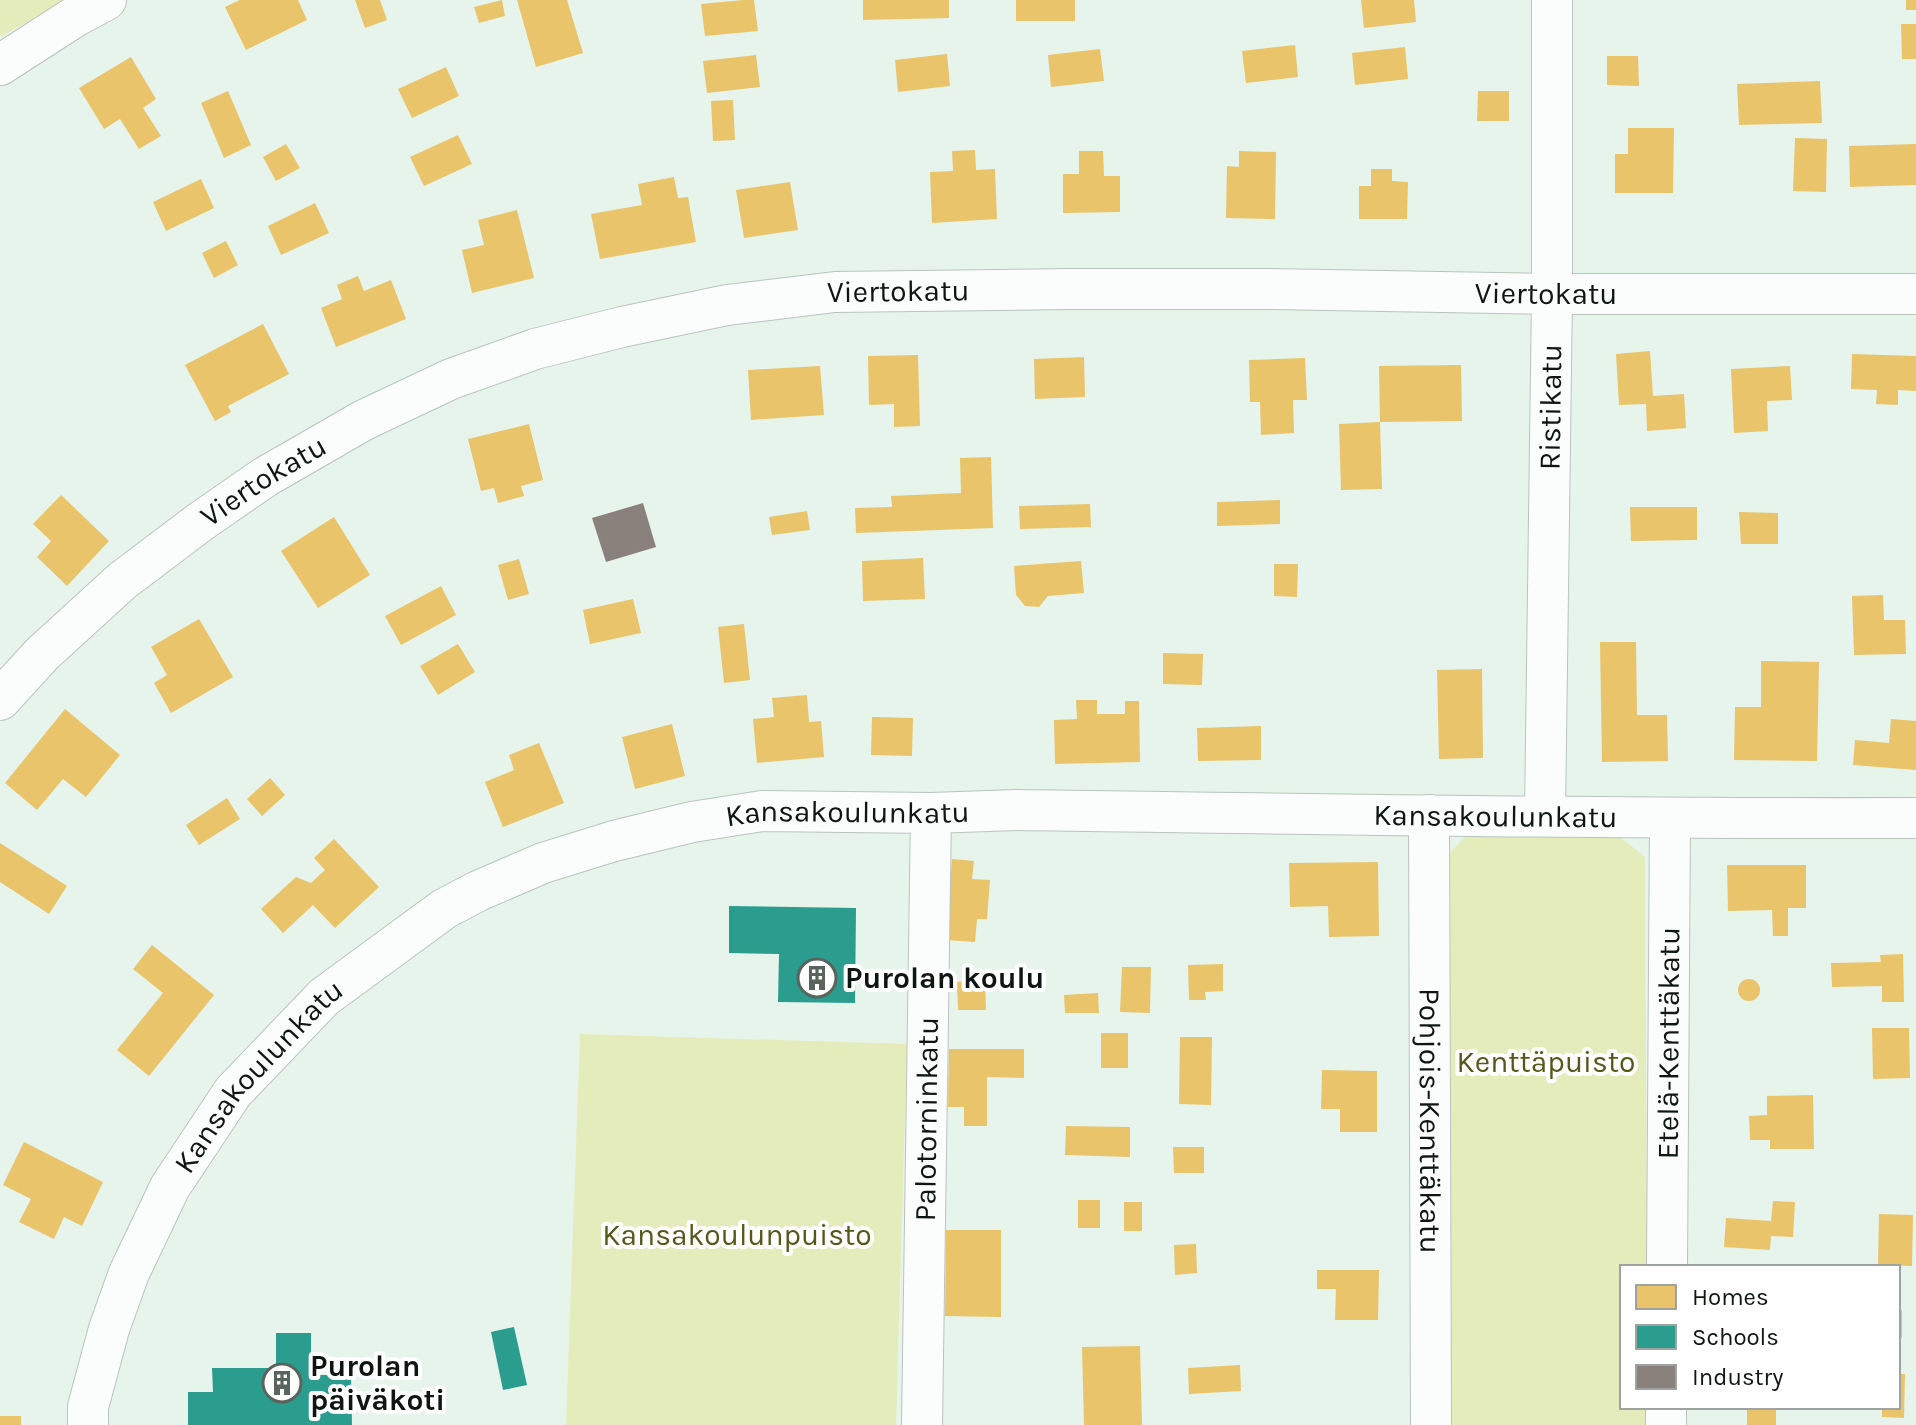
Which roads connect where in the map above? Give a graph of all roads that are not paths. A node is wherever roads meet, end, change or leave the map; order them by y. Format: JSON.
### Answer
{"nodes":[{"id":1,"x":106,"y":0,"type":"edge"},
{"id":2,"x":1552,"y":0,"type":"edge"},
{"id":3,"x":0,"y":65,"type":"edge"},
{"id":4,"x":1552,"y":294,"type":"junction"},
{"id":5,"x":1916,"y":294,"type":"edge"},
{"id":6,"x":0,"y":700,"type":"edge"},
{"id":7,"x":931,"y":813,"type":"junction"},
{"id":8,"x":1429,"y":815,"type":"junction"},
{"id":9,"x":1545,"y":815,"type":"junction"},
{"id":10,"x":1916,"y":818,"type":"edge"},
{"id":11,"x":1670,"y":819,"type":"junction"},
{"id":12,"x":1667,"y":1265,"type":"edge"},
{"id":13,"x":88,"y":1425,"type":"edge"},
{"id":14,"x":922,"y":1425,"type":"edge"},
{"id":15,"x":1431,"y":1425,"type":"edge"}],
"edges":[{"from":1,"to":3,"type":"street"},
{"from":2,"to":4,"type":"street","name":"Ristikatu"},
{"from":4,"to":5,"type":"street","name":"Viertokatu"},
{"from":4,"to":6,"type":"street","name":"Viertokatu"},
{"from":4,"to":9,"type":"street","name":"Ristikatu"},
{"from":7,"to":8,"type":"street","name":"Kansakoulunkatu"},
{"from":7,"to":13,"type":"street","name":"Kansakoulunkatu"},
{"from":7,"to":14,"type":"street","name":"Palotorninkatu"},
{"from":8,"to":9,"type":"street","name":"Kansakoulunkatu"},
{"from":8,"to":15,"type":"street","name":"Pohjois-Kenttäkatu"},
{"from":9,"to":11,"type":"street","name":"Kansakoulunkatu"},
{"from":10,"to":11,"type":"street","name":"Kansakoulunkatu"},
{"from":11,"to":12,"type":"street","name":"Etelä-Kenttäkatu"}]}
